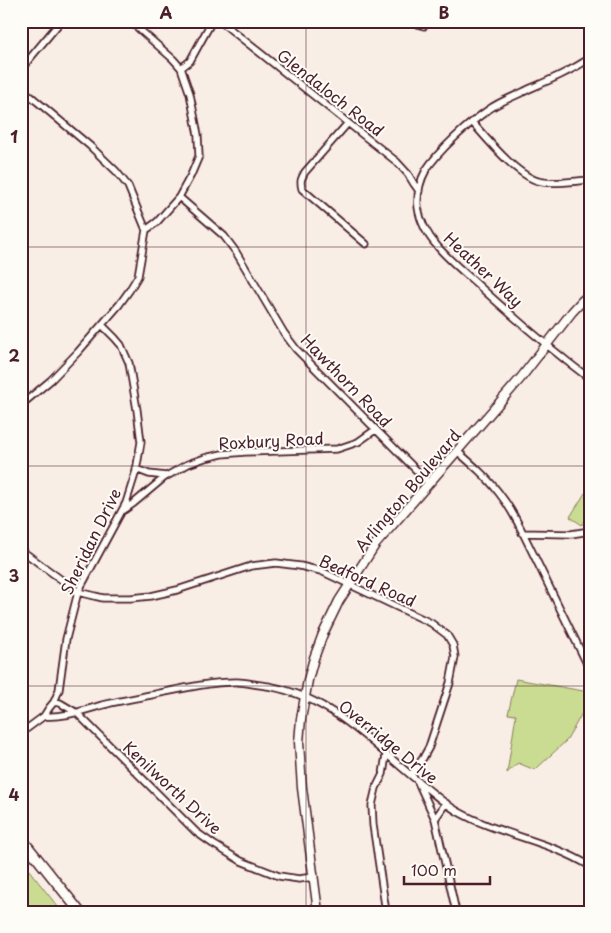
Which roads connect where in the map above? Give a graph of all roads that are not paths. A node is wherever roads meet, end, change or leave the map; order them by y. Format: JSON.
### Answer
{"nodes":[{"id":1,"x":61,"y":21,"type":"edge"},
{"id":2,"x":130,"y":21,"type":"edge"},
{"id":3,"x":212,"y":21,"type":"edge"},
{"id":4,"x":220,"y":21,"type":"edge"},
{"id":5,"x":414,"y":21,"type":"edge"},
{"id":6,"x":430,"y":21,"type":"edge"},
{"id":7,"x":590,"y":58,"type":"edge"},
{"id":8,"x":181,"y":68,"type":"junction"},
{"id":9,"x":21,"y":69,"type":"edge"},
{"id":10,"x":21,"y":88,"type":"edge"},
{"id":11,"x":472,"y":122,"type":"junction"},
{"id":12,"x":348,"y":123,"type":"junction"},
{"id":13,"x":590,"y":180,"type":"edge"},
{"id":14,"x":419,"y":191,"type":"junction"},
{"id":15,"x":179,"y":196,"type":"junction"},
{"id":16,"x":146,"y":230,"type":"junction"},
{"id":17,"x":366,"y":244,"type":"dead end"},
{"id":18,"x":590,"y":294,"type":"edge"},
{"id":19,"x":102,"y":326,"type":"junction"},
{"id":20,"x":546,"y":346,"type":"junction"},
{"id":21,"x":590,"y":379,"type":"edge"},
{"id":22,"x":21,"y":405,"type":"edge"},
{"id":23,"x":376,"y":430,"type":"junction"},
{"id":24,"x":458,"y":451,"type":"junction"},
{"id":25,"x":136,"y":469,"type":"junction"},
{"id":26,"x":166,"y":476,"type":"junction"},
{"id":27,"x":428,"y":483,"type":"junction"},
{"id":28,"x":122,"y":511,"type":"junction"},
{"id":29,"x":590,"y":531,"type":"edge"},
{"id":30,"x":522,"y":533,"type":"junction"},
{"id":31,"x":21,"y":550,"type":"edge"},
{"id":32,"x":350,"y":585,"type":"junction"},
{"id":33,"x":78,"y":592,"type":"junction"},
{"id":34,"x":590,"y":670,"type":"edge"},
{"id":35,"x":304,"y":697,"type":"junction"},
{"id":36,"x":54,"y":702,"type":"junction"},
{"id":37,"x":77,"y":713,"type":"junction"},
{"id":38,"x":44,"y":716,"type":"junction"},
{"id":39,"x":21,"y":733,"type":"edge"},
{"id":40,"x":386,"y":755,"type":"junction"},
{"id":41,"x":411,"y":776,"type":"junction"},
{"id":42,"x":418,"y":782,"type":"junction"},
{"id":43,"x":446,"y":804,"type":"junction"},
{"id":44,"x":435,"y":819,"type":"junction"},
{"id":45,"x":21,"y":838,"type":"edge"},
{"id":46,"x":590,"y":866,"type":"edge"},
{"id":47,"x":313,"y":877,"type":"junction"},
{"id":48,"x":80,"y":912,"type":"edge"},
{"id":49,"x":318,"y":912,"type":"edge"},
{"id":50,"x":386,"y":912,"type":"edge"},
{"id":51,"x":456,"y":912,"type":"edge"}],
"edges":[{"from":1,"to":9,"type":"street"},
{"from":2,"to":8,"type":"street"},
{"from":3,"to":8,"type":"street"},
{"from":4,"to":12,"type":"street","name":"Glendaloch Road"},
{"from":5,"to":6,"type":"street"},
{"from":7,"to":11,"type":"street","name":"Heather Way"},
{"from":8,"to":15,"type":"street"},
{"from":10,"to":16,"type":"street"},
{"from":11,"to":13,"type":"street"},
{"from":11,"to":14,"type":"street","name":"Heather Way"},
{"from":12,"to":14,"type":"street","name":"Glendaloch Road"},
{"from":12,"to":17,"type":"street"},
{"from":14,"to":20,"type":"street","name":"Heather Way"},
{"from":15,"to":16,"type":"street"},
{"from":15,"to":23,"type":"street","name":"Hawthorn Road"},
{"from":16,"to":19,"type":"street"},
{"from":18,"to":20,"type":"street","name":"Arlington Boulevard"},
{"from":19,"to":22,"type":"street"},
{"from":19,"to":25,"type":"street","name":"Sheridan Drive"},
{"from":20,"to":21,"type":"street","name":"Heather Way"},
{"from":20,"to":24,"type":"street","name":"Arlington Boulevard"},
{"from":23,"to":26,"type":"street","name":"Roxbury Road"},
{"from":23,"to":27,"type":"street","name":"Hawthorn Road"},
{"from":24,"to":27,"type":"street","name":"Arlington Boulevard"},
{"from":24,"to":30,"type":"street"},
{"from":25,"to":26,"type":"street"},
{"from":25,"to":28,"type":"street","name":"Sheridan Drive"},
{"from":26,"to":28,"type":"street","name":"Roxbury Road"},
{"from":27,"to":32,"type":"street","name":"Arlington Boulevard"},
{"from":28,"to":33,"type":"street","name":"Sheridan Drive"},
{"from":29,"to":30,"type":"street"},
{"from":30,"to":34,"type":"street"},
{"from":31,"to":33,"type":"street","name":"Bedford Road"},
{"from":32,"to":33,"type":"street","name":"Bedford Road"},
{"from":32,"to":35,"type":"street","name":"Arlington Boulevard"},
{"from":32,"to":41,"type":"street","name":"Bedford Road"},
{"from":33,"to":36,"type":"street","name":"Sheridan Drive"},
{"from":35,"to":37,"type":"street","name":"Overridge Drive"},
{"from":35,"to":40,"type":"street","name":"Overridge Drive"},
{"from":35,"to":47,"type":"street","name":"Arlington Boulevard"},
{"from":36,"to":37,"type":"street","name":"Kenilworth Drive"},
{"from":36,"to":38,"type":"street","name":"Sheridan Drive"},
{"from":37,"to":38,"type":"street","name":"Overridge Drive"},
{"from":37,"to":47,"type":"street","name":"Kenilworth Drive"},
{"from":38,"to":39,"type":"street","name":"Sheridan Drive"},
{"from":40,"to":41,"type":"street","name":"Overridge Drive"},
{"from":40,"to":50,"type":"street"},
{"from":41,"to":42,"type":"street","name":"Overridge Drive"},
{"from":42,"to":43,"type":"street","name":"Overridge Drive"},
{"from":42,"to":44,"type":"street"},
{"from":43,"to":44,"type":"street"},
{"from":43,"to":46,"type":"street","name":"Overridge Drive"},
{"from":44,"to":51,"type":"street"},
{"from":45,"to":48,"type":"main road"},
{"from":47,"to":49,"type":"street","name":"Arlington Boulevard"}]}
